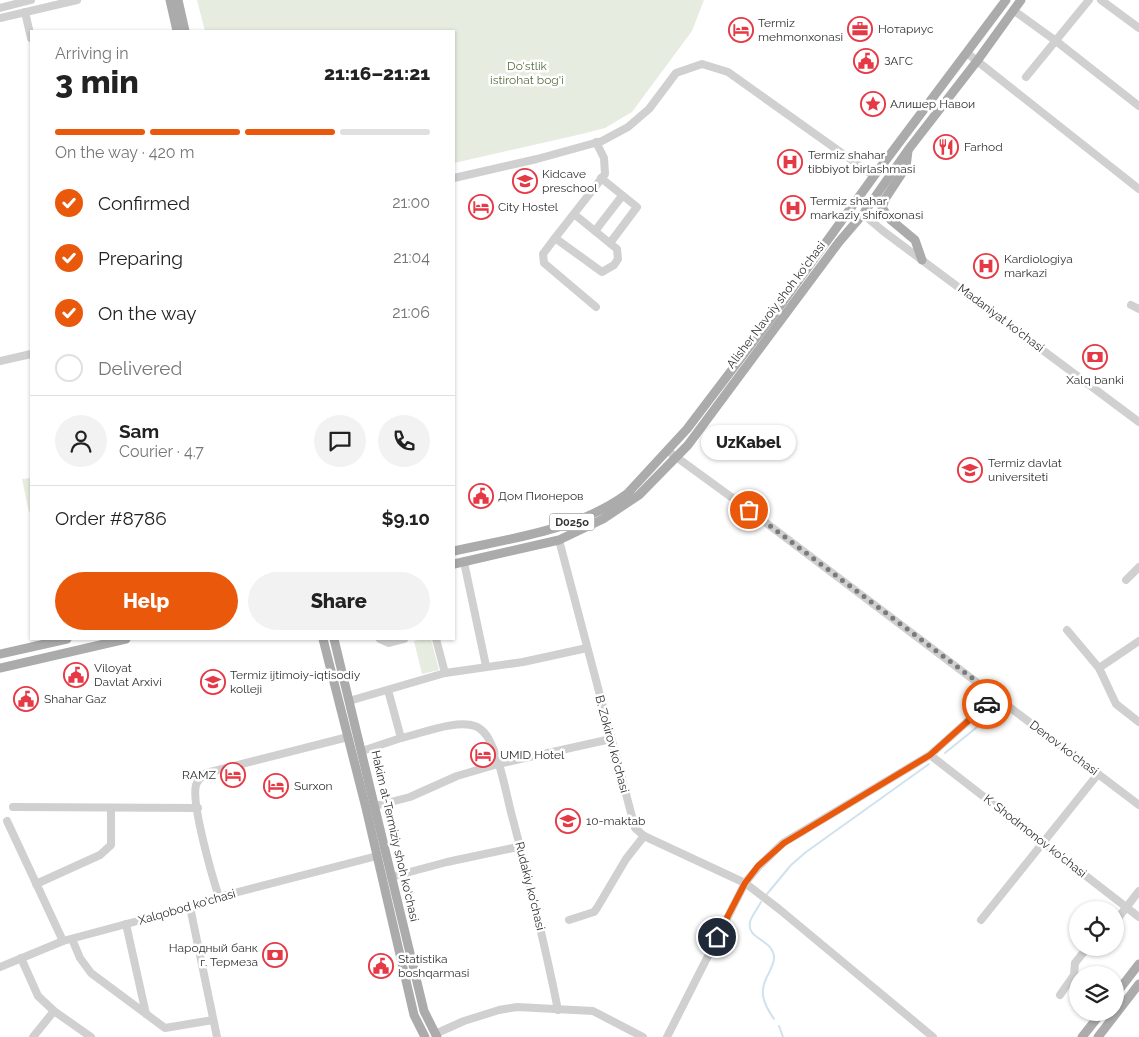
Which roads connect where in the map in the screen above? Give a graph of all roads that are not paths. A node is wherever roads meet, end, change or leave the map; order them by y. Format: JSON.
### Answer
{"nodes":[{"id":1,"x":31,"y":0,"type":"edge"},
{"id":2,"x":77,"y":0,"type":"edge"},
{"id":3,"x":170,"y":0,"type":"edge"},
{"id":4,"x":178,"y":0,"type":"edge"},
{"id":5,"x":1006,"y":0,"type":"edge"},
{"id":6,"x":1021,"y":0,"type":"edge"},
{"id":7,"x":1089,"y":0,"type":"edge"},
{"id":8,"x":1101,"y":0,"type":"edge"},
{"id":9,"x":4,"y":7,"type":"edge"},
{"id":10,"x":1013,"y":10,"type":"junction"},
{"id":11,"x":25,"y":12,"type":"junction"},
{"id":12,"x":11,"y":15,"type":"junction"},
{"id":13,"x":0,"y":18,"type":"edge"},
{"id":14,"x":1139,"y":28,"type":"edge"},
{"id":15,"x":177,"y":30,"type":"edge"},
{"id":16,"x":185,"y":30,"type":"edge"},
{"id":17,"x":30,"y":34,"type":"edge"},
{"id":18,"x":1056,"y":41,"type":"junction"},
{"id":19,"x":967,"y":53,"type":"junction"},
{"id":20,"x":977,"y":61,"type":"junction"},
{"id":21,"x":1026,"y":78,"type":"dead end"},
{"id":22,"x":1139,"y":106,"type":"edge"},
{"id":23,"x":596,"y":142,"type":"junction"},
{"id":24,"x":908,"y":150,"type":"junction"},
{"id":25,"x":874,"y":176,"type":"junction"},
{"id":26,"x":455,"y":178,"type":"edge"},
{"id":27,"x":601,"y":178,"type":"junction"},
{"id":28,"x":884,"y":182,"type":"junction"},
{"id":29,"x":1139,"y":189,"type":"edge"},
{"id":30,"x":622,"y":196,"type":"junction"},
{"id":31,"x":851,"y":207,"type":"junction"},
{"id":32,"x":574,"y":214,"type":"junction"},
{"id":33,"x":863,"y":215,"type":"junction"},
{"id":34,"x":595,"y":231,"type":"junction"},
{"id":35,"x":555,"y":238,"type":"junction"},
{"id":36,"x":610,"y":243,"type":"junction"},
{"id":37,"x":922,"y":260,"type":"junction"},
{"id":38,"x":1131,"y":305,"type":"dead end"},
{"id":39,"x":596,"y":307,"type":"dead end"},
{"id":40,"x":1139,"y":309,"type":"edge"},
{"id":41,"x":30,"y":354,"type":"edge"},
{"id":42,"x":0,"y":361,"type":"edge"},
{"id":43,"x":1139,"y":422,"type":"edge"},
{"id":44,"x":668,"y":451,"type":"junction"},
{"id":45,"x":677,"y":457,"type":"junction"},
{"id":46,"x":559,"y":540,"type":"junction"},
{"id":47,"x":455,"y":552,"type":"edge"},
{"id":48,"x":464,"y":562,"type":"junction"},
{"id":49,"x":455,"y":564,"type":"edge"},
{"id":50,"x":1139,"y":567,"type":"edge"},
{"id":51,"x":1126,"y":580,"type":"dead end"},
{"id":52,"x":1067,"y":630,"type":"dead end"},
{"id":53,"x":63,"y":640,"type":"edge"},
{"id":54,"x":122,"y":640,"type":"edge"},
{"id":55,"x":323,"y":640,"type":"edge"},
{"id":56,"x":334,"y":640,"type":"edge"},
{"id":57,"x":382,"y":640,"type":"edge"},
{"id":58,"x":400,"y":640,"type":"edge"},
{"id":59,"x":436,"y":640,"type":"edge"},
{"id":60,"x":1139,"y":641,"type":"edge"},
{"id":61,"x":587,"y":648,"type":"junction"},
{"id":62,"x":0,"y":654,"type":"edge"},
{"id":63,"x":486,"y":666,"type":"junction"},
{"id":64,"x":0,"y":668,"type":"edge"},
{"id":65,"x":1099,"y":668,"type":"junction"},
{"id":66,"x":445,"y":673,"type":"junction"},
{"id":67,"x":388,"y":690,"type":"junction"},
{"id":68,"x":996,"y":696,"type":"junction"},
{"id":69,"x":349,"y":701,"type":"junction"},
{"id":70,"x":1139,"y":722,"type":"edge"},
{"id":71,"x":348,"y":737,"type":"junction"},
{"id":72,"x":401,"y":738,"type":"junction"},
{"id":73,"x":611,"y":740,"type":"junction"},
{"id":74,"x":362,"y":751,"type":"junction"},
{"id":75,"x":930,"y":755,"type":"junction"},
{"id":76,"x":498,"y":764,"type":"junction"},
{"id":77,"x":1098,"y":774,"type":"junction"},
{"id":78,"x":1139,"y":805,"type":"edge"},
{"id":79,"x":375,"y":806,"type":"junction"},
{"id":80,"x":13,"y":807,"type":"dead end"},
{"id":81,"x":111,"y":808,"type":"junction"},
{"id":82,"x":198,"y":808,"type":"junction"},
{"id":83,"x":7,"y":821,"type":"dead end"},
{"id":84,"x":644,"y":836,"type":"junction"},
{"id":85,"x":1043,"y":842,"type":"junction"},
{"id":86,"x":520,"y":845,"type":"junction"},
{"id":87,"x":377,"y":856,"type":"junction"},
{"id":88,"x":391,"y":877,"type":"junction"},
{"id":89,"x":745,"y":883,"type":"junction"},
{"id":90,"x":36,"y":884,"type":"junction"},
{"id":91,"x":1139,"y":891,"type":"edge"},
{"id":92,"x":219,"y":897,"type":"junction"},
{"id":93,"x":190,"y":907,"type":"junction"},
{"id":94,"x":1127,"y":907,"type":"junction"},
{"id":95,"x":1124,"y":911,"type":"edge"},
{"id":96,"x":1139,"y":917,"type":"edge"},
{"id":97,"x":569,"y":920,"type":"dead end"},
{"id":98,"x":981,"y":920,"type":"dead end"},
{"id":99,"x":126,"y":924,"type":"junction"},
{"id":100,"x":72,"y":939,"type":"junction"},
{"id":101,"x":63,"y":941,"type":"junction"},
{"id":102,"x":1081,"y":956,"type":"edge"},
{"id":103,"x":22,"y":958,"type":"junction"},
{"id":104,"x":1139,"y":964,"type":"edge"},
{"id":105,"x":0,"y":967,"type":"edge"},
{"id":106,"x":1124,"y":983,"type":"edge"},
{"id":107,"x":1139,"y":984,"type":"edge"},
{"id":108,"x":1060,"y":995,"type":"dead end"},
{"id":109,"x":558,"y":1010,"type":"junction"},
{"id":110,"x":54,"y":1011,"type":"junction"},
{"id":111,"x":146,"y":1014,"type":"junction"},
{"id":112,"x":214,"y":1020,"type":"junction"},
{"id":113,"x":1095,"y":1021,"type":"edge"},
{"id":114,"x":436,"y":1035,"type":"edge"},
{"id":115,"x":33,"y":1037,"type":"edge"},
{"id":116,"x":91,"y":1037,"type":"edge"},
{"id":117,"x":217,"y":1037,"type":"edge"},
{"id":118,"x":425,"y":1037,"type":"edge"},
{"id":119,"x":643,"y":1037,"type":"edge"},
{"id":120,"x":667,"y":1037,"type":"edge"},
{"id":121,"x":932,"y":1037,"type":"edge"},
{"id":122,"x":1082,"y":1037,"type":"edge"},
{"id":123,"x":1098,"y":1037,"type":"edge"}],
"edges":[{"from":1,"to":9,"type":"street"},
{"from":2,"to":11,"type":"street"},
{"from":3,"to":15,"type":"main road"},
{"from":4,"to":16,"type":"main road"},
{"from":5,"to":19,"type":"main road","name":"Alisher Navoiy shoh ko'chasi","number":"D025o"},
{"from":6,"to":10,"type":"main road","name":"Alisher Navoiy shoh ko'chasi"},
{"from":7,"to":18,"type":"street"},
{"from":8,"to":14,"type":"street"},
{"from":9,"to":12,"type":"street"},
{"from":10,"to":18,"type":"street"},
{"from":10,"to":20,"type":"main road","name":"Alisher Navoiy shoh ko'chasi"},
{"from":11,"to":12,"type":"street"},
{"from":11,"to":17,"type":"street"},
{"from":12,"to":13,"type":"street"},
{"from":18,"to":21,"type":"street"},
{"from":18,"to":22,"type":"street"},
{"from":19,"to":20,"type":"street"},
{"from":19,"to":25,"type":"main road","name":"Alisher Navoiy shoh ko'chasi","number":"D025o"},
{"from":20,"to":24,"type":"main road","name":"Alisher Navoiy shoh ko'chasi"},
{"from":20,"to":29,"type":"street"},
{"from":23,"to":25,"type":"street"},
{"from":23,"to":26,"type":"street"},
{"from":23,"to":27,"type":"street"},
{"from":24,"to":28,"type":"main road","name":"Alisher Navoiy shoh ko'chasi"},
{"from":24,"to":37,"type":"main road"},
{"from":25,"to":28,"type":"main road"},
{"from":25,"to":31,"type":"main road","name":"Alisher Navoiy shoh ko'chasi","number":"D025o"},
{"from":27,"to":30,"type":"street"},
{"from":27,"to":32,"type":"street"},
{"from":28,"to":33,"type":"main road","name":"Alisher Navoiy shoh ko'chasi"},
{"from":30,"to":34,"type":"street"},
{"from":30,"to":36,"type":"street"},
{"from":31,"to":33,"type":"main road"},
{"from":31,"to":44,"type":"main road","name":"Alisher Navoiy shoh ko'chasi","number":"D025o"},
{"from":32,"to":34,"type":"street"},
{"from":32,"to":35,"type":"street"},
{"from":33,"to":37,"type":"street","name":"Madaniyat ko'chasi"},
{"from":33,"to":45,"type":"main road","name":"Alisher Navoiy shoh ko'chasi"},
{"from":34,"to":36,"type":"street"},
{"from":35,"to":36,"type":"street"},
{"from":35,"to":39,"type":"street"},
{"from":37,"to":43,"type":"street","name":"Madaniyat ko'chasi"},
{"from":38,"to":40,"type":"street"},
{"from":41,"to":42,"type":"street"},
{"from":44,"to":45,"type":"street","name":"Denov ko'chasi"},
{"from":44,"to":47,"type":"main road","number":"D025o"},
{"from":45,"to":46,"type":"main road","name":"Alisher Navoiy shoh ko'chasi"},
{"from":45,"to":68,"type":"street","name":"Denov ko'chasi"},
{"from":46,"to":48,"type":"main road","name":"Alisher Navoiy shoh ko'chasi"},
{"from":46,"to":61,"type":"street","name":"B. Zokirov ko'chasi"},
{"from":48,"to":49,"type":"main road","name":"Alisher Navoiy shoh ko'chasi"},
{"from":48,"to":63,"type":"street"},
{"from":50,"to":51,"type":"street"},
{"from":52,"to":65,"type":"street"},
{"from":53,"to":62,"type":"main road"},
{"from":54,"to":64,"type":"main road"},
{"from":55,"to":71,"type":"main road","name":"Hakim at-Termiziy shoh ko'chasi"},
{"from":56,"to":69,"type":"main road","name":"Hakim at-Termiziy shoh ko'chasi"},
{"from":57,"to":58,"type":"street"},
{"from":59,"to":66,"type":"street"},
{"from":60,"to":65,"type":"street"},
{"from":61,"to":63,"type":"street"},
{"from":61,"to":73,"type":"street","name":"B. Zokirov ko'chasi"},
{"from":63,"to":66,"type":"street"},
{"from":65,"to":70,"type":"street"},
{"from":66,"to":67,"type":"street"},
{"from":67,"to":69,"type":"street"},
{"from":67,"to":72,"type":"street"},
{"from":68,"to":75,"type":"street"},
{"from":68,"to":77,"type":"street","name":"Denov ko'chasi"},
{"from":69,"to":74,"type":"main road","name":"Hakim at-Termiziy shoh ko'chasi"},
{"from":71,"to":82,"type":"street"},
{"from":71,"to":87,"type":"main road","name":"Hakim at-Termiziy shoh ko'chasi"},
{"from":72,"to":74,"type":"street","name":"Rudakiy ko'chasi"},
{"from":72,"to":76,"type":"street","name":"Rudakiy ko'chasi"},
{"from":73,"to":76,"type":"street"},
{"from":73,"to":84,"type":"street","name":"B. Zokirov ko'chasi"},
{"from":74,"to":79,"type":"main road","name":"Hakim at-Termiziy shoh ko'chasi"},
{"from":75,"to":85,"type":"street","name":"K. Shodmonov ko'chasi"},
{"from":75,"to":89,"type":"street"},
{"from":76,"to":79,"type":"street"},
{"from":76,"to":86,"type":"street","name":"Rudakiy ko'chasi"},
{"from":77,"to":78,"type":"street","name":"Denov ko'chasi"},
{"from":77,"to":85,"type":"street"},
{"from":79,"to":88,"type":"main road","name":"Hakim at-Termiziy shoh ko'chasi"},
{"from":80,"to":81,"type":"street"},
{"from":81,"to":82,"type":"street"},
{"from":81,"to":90,"type":"street"},
{"from":82,"to":92,"type":"street"},
{"from":83,"to":90,"type":"street"},
{"from":84,"to":89,"type":"street"},
{"from":84,"to":97,"type":"street"},
{"from":85,"to":94,"type":"street","name":"K. Shodmonov ko'chasi"},
{"from":85,"to":98,"type":"street"},
{"from":86,"to":88,"type":"street"},
{"from":86,"to":109,"type":"street","name":"Rudakiy ko'chasi"},
{"from":87,"to":92,"type":"street","name":"Xalqobod ko'chasi"},
{"from":87,"to":118,"type":"main road","name":"Hakim at-Termiziy shoh ko'chasi"},
{"from":88,"to":114,"type":"main road","name":"Hakim at-Termiziy shoh ko'chasi"},
{"from":89,"to":120,"type":"street"},
{"from":89,"to":121,"type":"street"},
{"from":90,"to":101,"type":"street"},
{"from":91,"to":94,"type":"street"},
{"from":92,"to":93,"type":"street","name":"Xalqobod ko'chasi"},
{"from":93,"to":99,"type":"street","name":"Xalqobod ko'chasi"},
{"from":93,"to":112,"type":"street"},
{"from":94,"to":95,"type":"street"},
{"from":94,"to":96,"type":"street","name":"K. Shodmonov ko'chasi"},
{"from":99,"to":100,"type":"street","name":"Xalqobod ko'chasi"},
{"from":99,"to":111,"type":"street"},
{"from":100,"to":101,"type":"street","name":"Xalqobod ko'chasi"},
{"from":100,"to":111,"type":"street"},
{"from":101,"to":103,"type":"street","name":"Xalqobod ko'chasi"},
{"from":102,"to":108,"type":"street"},
{"from":103,"to":105,"type":"street","name":"Xalqobod ko'chasi"},
{"from":103,"to":110,"type":"street"},
{"from":104,"to":106,"type":"main road"},
{"from":107,"to":123,"type":"main road"},
{"from":109,"to":114,"type":"street"},
{"from":109,"to":119,"type":"street"},
{"from":110,"to":115,"type":"street"},
{"from":110,"to":116,"type":"street"},
{"from":111,"to":112,"type":"street"},
{"from":112,"to":117,"type":"street"},
{"from":113,"to":122,"type":"main road"}]}
